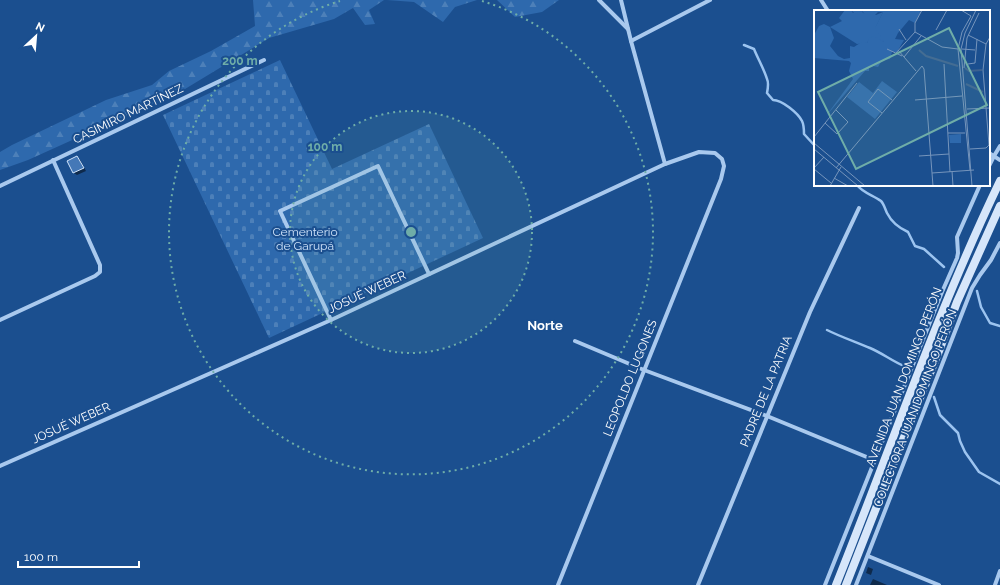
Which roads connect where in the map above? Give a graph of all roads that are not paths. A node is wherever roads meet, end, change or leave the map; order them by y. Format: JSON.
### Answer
{"nodes":[{"id":1,"x":599,"y":0,"type":"edge"},
{"id":2,"x":621,"y":0,"type":"edge"},
{"id":3,"x":710,"y":0,"type":"edge"},
{"id":4,"x":821,"y":0,"type":"edge"},
{"id":5,"x":827,"y":10,"type":"edge"},
{"id":6,"x":628,"y":30,"type":"junction"},
{"id":7,"x":631,"y":41,"type":"junction"},
{"id":8,"x":264,"y":60,"type":"dead end"},
{"id":9,"x":1000,"y":146,"type":"edge"},
{"id":10,"x":990,"y":154,"type":"edge"},
{"id":11,"x":994,"y":156,"type":"junction"},
{"id":12,"x":53,"y":160,"type":"junction"},
{"id":13,"x":1000,"y":160,"type":"edge"},
{"id":14,"x":665,"y":164,"type":"junction"},
{"id":15,"x":990,"y":164,"type":"edge"},
{"id":16,"x":721,"y":179,"type":"joint"},
{"id":17,"x":1000,"y":181,"type":"edge"},
{"id":18,"x":0,"y":186,"type":"edge"},
{"id":19,"x":980,"y":186,"type":"edge"},
{"id":20,"x":1000,"y":206,"type":"edge"},
{"id":21,"x":858,"y":208,"type":"dead end"},
{"id":22,"x":1000,"y":243,"type":"edge"},
{"id":23,"x":429,"y":274,"type":"junction"},
{"id":24,"x":0,"y":320,"type":"edge"},
{"id":25,"x":331,"y":320,"type":"junction"},
{"id":26,"x":575,"y":341,"type":"dead end"},
{"id":27,"x":644,"y":370,"type":"junction"},
{"id":28,"x":767,"y":416,"type":"junction"},
{"id":29,"x":874,"y":460,"type":"junction"},
{"id":30,"x":0,"y":466,"type":"edge"},
{"id":31,"x":868,"y":556,"type":"junction"},
{"id":32,"x":1000,"y":571,"type":"edge"},
{"id":33,"x":558,"y":585,"type":"edge"},
{"id":34,"x":698,"y":585,"type":"edge"},
{"id":35,"x":825,"y":585,"type":"edge"},
{"id":36,"x":836,"y":585,"type":"edge"},
{"id":37,"x":846,"y":585,"type":"edge"},
{"id":38,"x":856,"y":585,"type":"edge"},
{"id":39,"x":939,"y":585,"type":"edge"},
{"id":40,"x":995,"y":585,"type":"edge"}],
"edges":[{"from":1,"to":6,"type":"street"},
{"from":2,"to":6,"type":"street"},
{"from":3,"to":7,"type":"street"},
{"from":4,"to":5,"type":"street"},
{"from":6,"to":7,"type":"street"},
{"from":7,"to":14,"type":"street"},
{"from":8,"to":12,"type":"street","name":"CASIMIRO MARTÍNEZ"},
{"from":9,"to":11,"type":"street"},
{"from":10,"to":11,"type":"street"},
{"from":11,"to":13,"type":"street"},
{"from":11,"to":15,"type":"street"},
{"from":12,"to":18,"type":"street","name":"CASIMIRO MARTÍNEZ"},
{"from":12,"to":24,"type":"street"},
{"from":14,"to":16,"type":"street","name":"JOSUÉ WEBER"},
{"from":14,"to":23,"type":"street","name":"JOSUÉ WEBER"},
{"from":16,"to":27,"type":"street","name":"LEOPOLDO LUGONES"},
{"from":17,"to":36,"type":"main road","name":"AVENIDA JUAN DOMINGO PERÓN"},
{"from":19,"to":29,"type":"street","name":"COLECTORA JUAN DOMINGO PERÓN"},
{"from":20,"to":37,"type":"main road","name":"AVENIDA JUAN DOMINGO PERÓN"},
{"from":21,"to":28,"type":"street","name":"PADRE DE LA PATRIA"},
{"from":22,"to":31,"type":"street","name":"COLECTORA JUAN DOMINGO PERÓN"},
{"from":23,"to":25,"type":"street","name":"JOSUÉ WEBER"},
{"from":23,"to":25,"type":"street"},
{"from":25,"to":30,"type":"street","name":"JOSUÉ WEBER"},
{"from":26,"to":27,"type":"street"},
{"from":27,"to":28,"type":"street"},
{"from":27,"to":33,"type":"street","name":"LEOPOLDO LUGONES"},
{"from":28,"to":29,"type":"street"},
{"from":28,"to":34,"type":"street","name":"PADRE DE LA PATRIA"},
{"from":29,"to":35,"type":"street","name":"COLECTORA JUAN DOMINGO PERÓN"},
{"from":31,"to":38,"type":"street","name":"COLECTORA JUAN DOMINGO PERÓN"},
{"from":31,"to":39,"type":"street"},
{"from":32,"to":40,"type":"street"}]}
